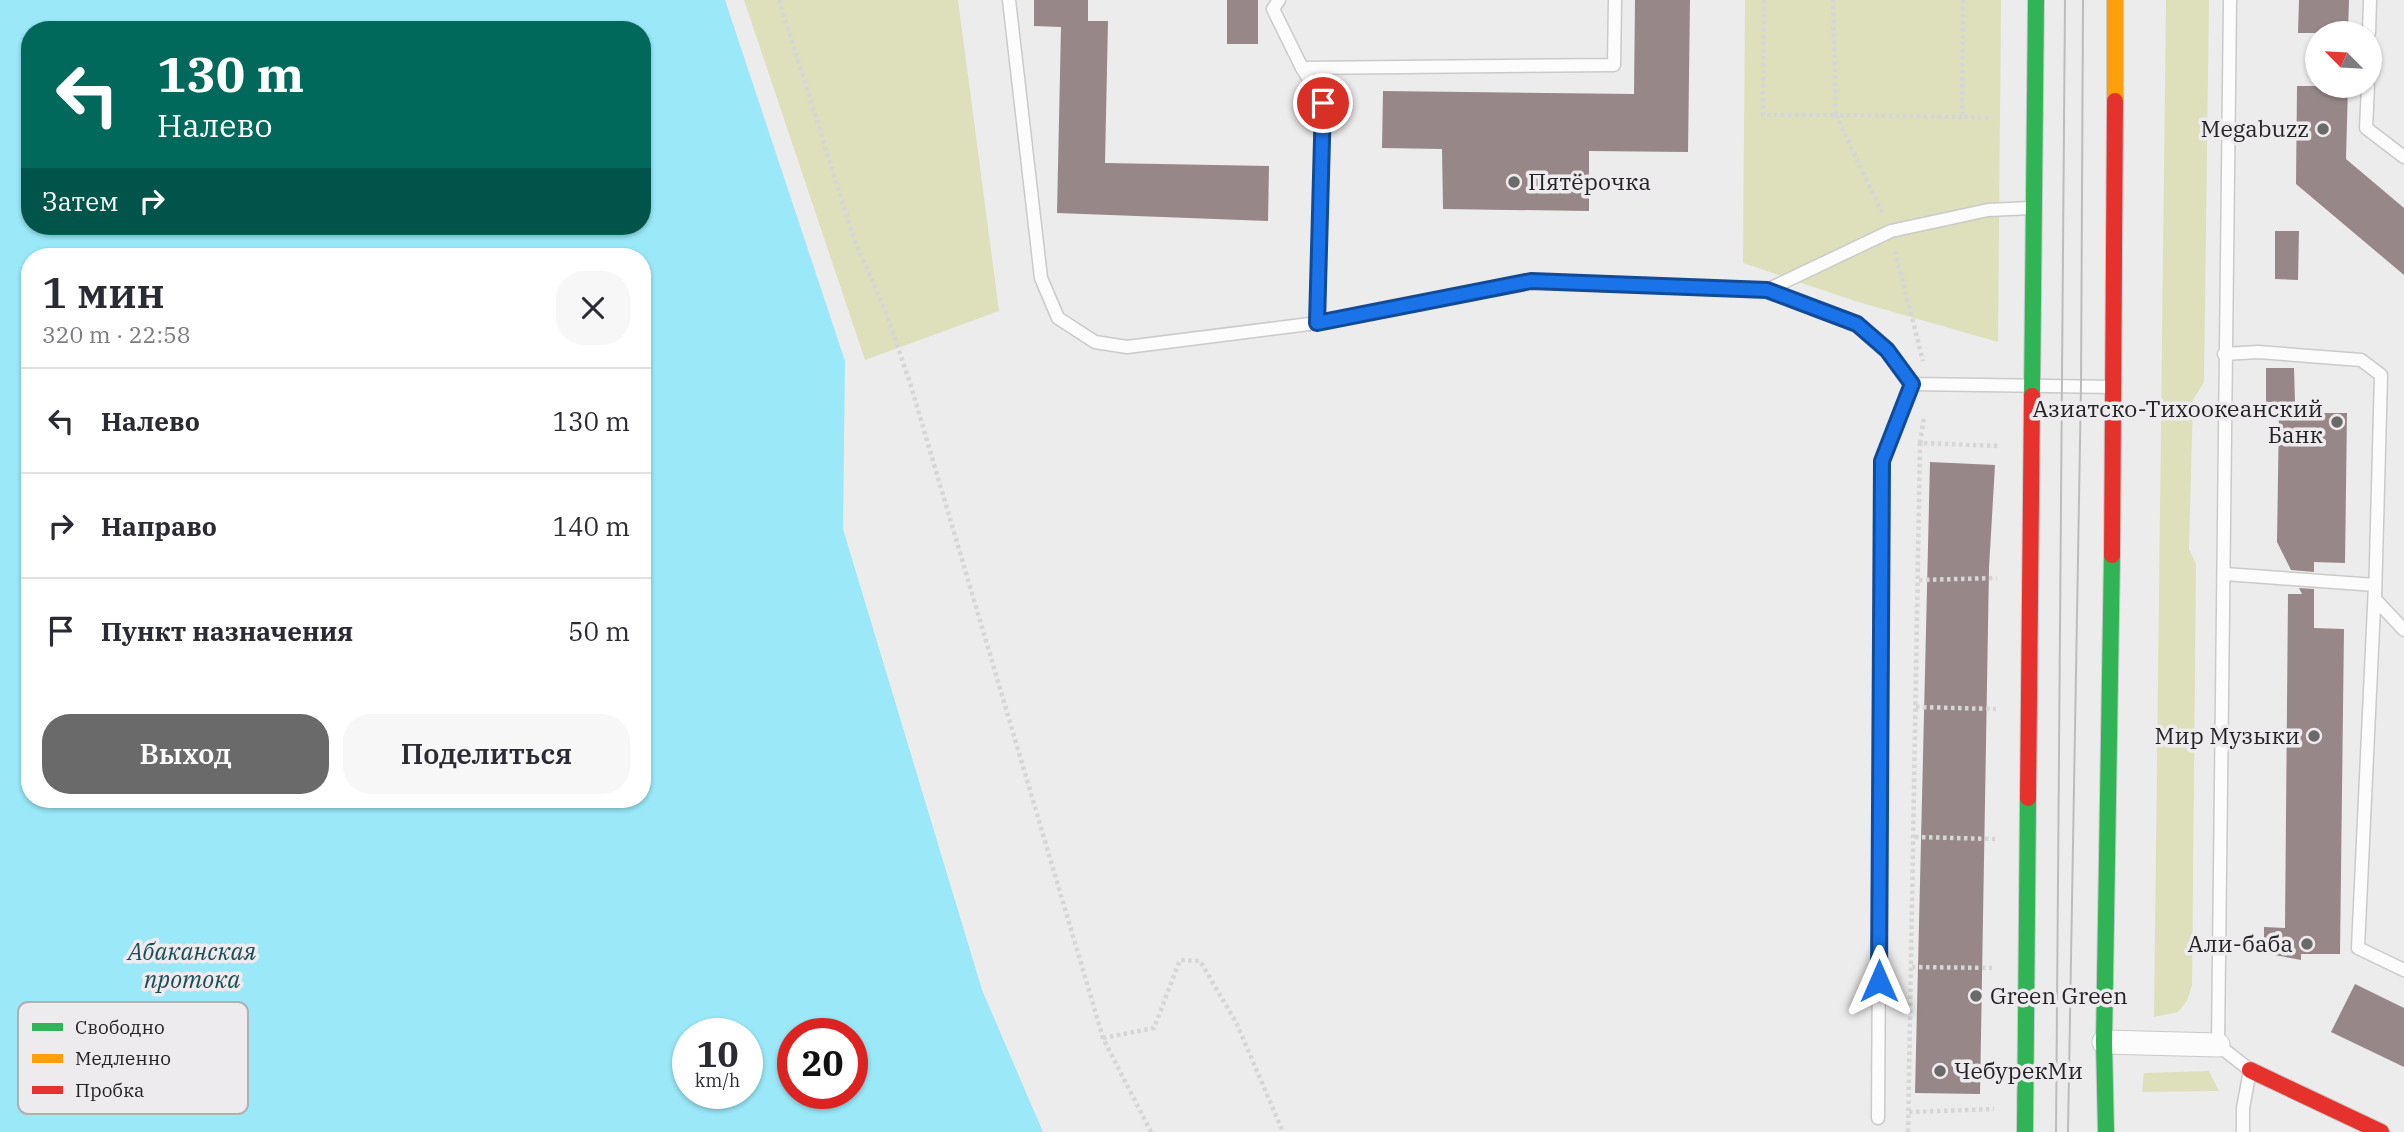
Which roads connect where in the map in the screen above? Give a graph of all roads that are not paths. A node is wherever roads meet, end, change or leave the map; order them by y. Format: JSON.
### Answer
{"nodes":[{"id":1,"x":1009,"y":0,"type":"edge"},
{"id":2,"x":1279,"y":0,"type":"edge"},
{"id":3,"x":1615,"y":0,"type":"edge"},
{"id":4,"x":2036,"y":0,"type":"edge"},
{"id":5,"x":2115,"y":0,"type":"edge"},
{"id":6,"x":2230,"y":0,"type":"edge"},
{"id":7,"x":2370,"y":0,"type":"edge"},
{"id":8,"x":2369,"y":21,"type":"edge"},
{"id":9,"x":1302,"y":68,"type":"junction"},
{"id":10,"x":2367,"y":98,"type":"edge"},
{"id":11,"x":2404,"y":157,"type":"edge"},
{"id":12,"x":2034,"y":208,"type":"junction"},
{"id":13,"x":1767,"y":290,"type":"junction"},
{"id":14,"x":1317,"y":323,"type":"junction"},
{"id":15,"x":2224,"y":354,"type":"junction"},
{"id":16,"x":1912,"y":384,"type":"junction"},
{"id":17,"x":2033,"y":387,"type":"junction"},
{"id":18,"x":2115,"y":387,"type":"junction"},
{"id":19,"x":2225,"y":574,"type":"junction"},
{"id":20,"x":2375,"y":585,"type":"junction"},
{"id":21,"x":2375,"y":598,"type":"junction"},
{"id":22,"x":2404,"y":630,"type":"edge"},
{"id":23,"x":2404,"y":970,"type":"edge"},
{"id":24,"x":2104,"y":1042,"type":"junction"},
{"id":25,"x":2218,"y":1045,"type":"junction"},
{"id":26,"x":2250,"y":1070,"type":"junction"},
{"id":27,"x":1878,"y":1118,"type":"dead end"},
{"id":28,"x":2025,"y":1132,"type":"edge"},
{"id":29,"x":2106,"y":1132,"type":"edge"},
{"id":30,"x":2243,"y":1132,"type":"edge"},
{"id":31,"x":2381,"y":1132,"type":"edge"}],
"edges":[{"from":1,"to":14,"type":"lane"},
{"from":2,"to":9,"type":"lane"},
{"from":3,"to":9,"type":"lane"},
{"from":4,"to":12,"type":"main road"},
{"from":5,"to":18,"type":"main road"},
{"from":6,"to":15,"type":"lane"},
{"from":7,"to":8,"type":"lane"},
{"from":9,"to":14,"type":"lane"},
{"from":10,"to":11,"type":"lane"},
{"from":12,"to":13,"type":"lane"},
{"from":12,"to":17,"type":"main road"},
{"from":13,"to":14,"type":"lane"},
{"from":13,"to":16,"type":"lane"},
{"from":15,"to":19,"type":"lane"},
{"from":15,"to":20,"type":"lane"},
{"from":16,"to":17,"type":"lane"},
{"from":16,"to":27,"type":"lane"},
{"from":17,"to":18,"type":"lane"},
{"from":17,"to":28,"type":"main road"},
{"from":18,"to":24,"type":"main road"},
{"from":19,"to":20,"type":"lane"},
{"from":19,"to":25,"type":"lane"},
{"from":20,"to":21,"type":"lane"},
{"from":21,"to":22,"type":"lane"},
{"from":21,"to":23,"type":"lane"},
{"from":24,"to":25,"type":"street"},
{"from":24,"to":29,"type":"main road"},
{"from":25,"to":26,"type":"lane"},
{"from":26,"to":30,"type":"lane"},
{"from":26,"to":31,"type":"main road"}]}
